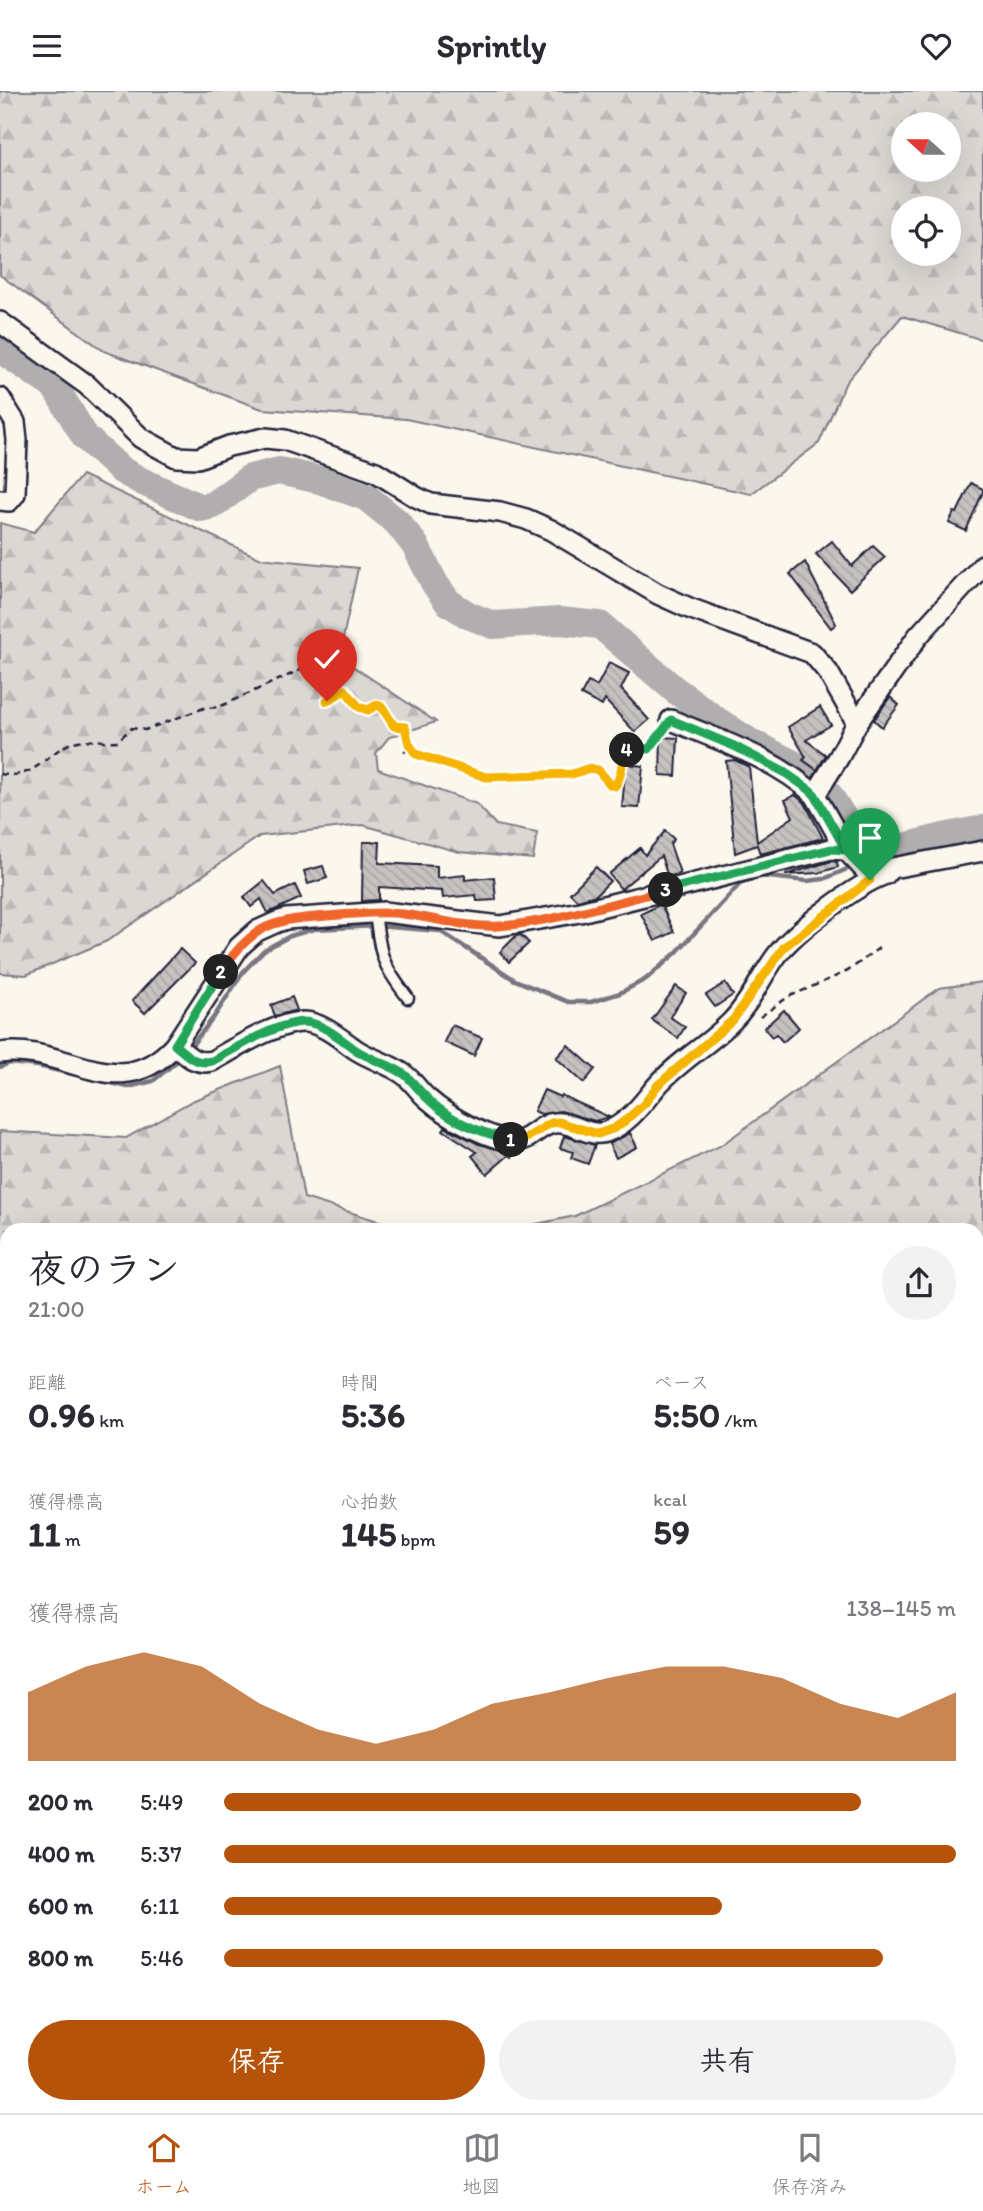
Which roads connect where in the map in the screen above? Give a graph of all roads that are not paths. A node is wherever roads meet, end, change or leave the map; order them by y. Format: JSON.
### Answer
{"nodes":[{"id":1,"x":0,"y":322,"type":"edge"},
{"id":2,"x":0,"y":398,"type":"edge"},
{"id":3,"x":0,"y":500,"type":"edge"},
{"id":4,"x":983,"y":565,"type":"edge"},
{"id":5,"x":671,"y":720,"type":"road end"},
{"id":6,"x":857,"y":723,"type":"junction"},
{"id":7,"x":819,"y":789,"type":"junction"},
{"id":8,"x":983,"y":851,"type":"edge"},
{"id":9,"x":853,"y":858,"type":"junction"},
{"id":10,"x":913,"y":864,"type":"junction"},
{"id":11,"x":375,"y":916,"type":"junction"},
{"id":12,"x":408,"y":997,"type":"dead end"},
{"id":13,"x":181,"y":1050,"type":"junction"},
{"id":14,"x":0,"y":1053,"type":"edge"}],
"edges":[{"from":1,"to":6,"type":"street"},
{"from":2,"to":3,"type":"street"},
{"from":4,"to":6,"type":"street"},
{"from":5,"to":7,"type":"street"},
{"from":6,"to":7,"type":"street"},
{"from":7,"to":9,"type":"street"},
{"from":8,"to":10,"type":"street"},
{"from":9,"to":10,"type":"street"},
{"from":9,"to":11,"type":"street"},
{"from":10,"to":13,"type":"street"},
{"from":11,"to":12,"type":"lane"},
{"from":11,"to":13,"type":"street"},
{"from":13,"to":14,"type":"street"}]}
